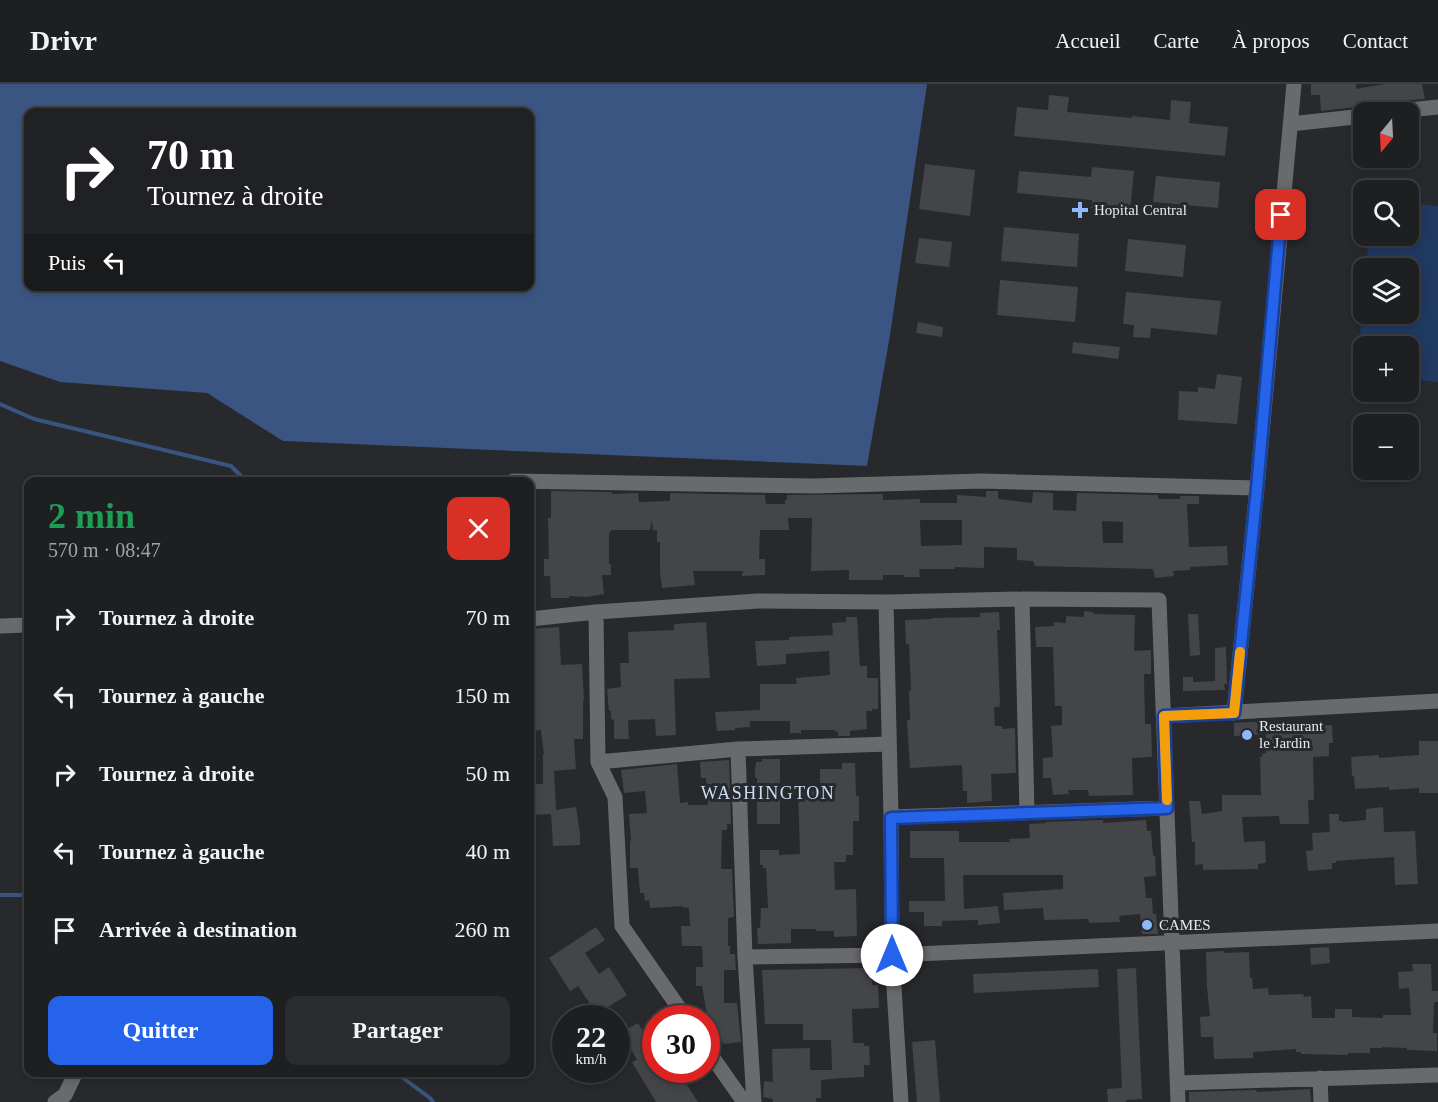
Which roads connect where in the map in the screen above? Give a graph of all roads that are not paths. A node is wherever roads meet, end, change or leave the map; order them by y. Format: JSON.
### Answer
{"nodes":[{"id":1,"x":1294,"y":84,"type":"edge"},
{"id":2,"x":1438,"y":107,"type":"edge"},
{"id":3,"x":1419,"y":109,"type":"edge"},
{"id":4,"x":1353,"y":117,"type":"edge"},
{"id":5,"x":1290,"y":124,"type":"junction"},
{"id":6,"x":534,"y":481,"type":"edge"},
{"id":7,"x":1257,"y":488,"type":"junction"},
{"id":8,"x":1022,"y":599,"type":"junction"},
{"id":9,"x":886,"y":602,"type":"junction"},
{"id":10,"x":596,"y":612,"type":"junction"},
{"id":11,"x":534,"y":619,"type":"edge"},
{"id":12,"x":24,"y":625,"type":"edge"},
{"id":13,"x":0,"y":626,"type":"edge"},
{"id":14,"x":1438,"y":701,"type":"edge"},
{"id":15,"x":1234,"y":713,"type":"junction"},
{"id":16,"x":1164,"y":716,"type":"junction"},
{"id":17,"x":889,"y":744,"type":"junction"},
{"id":18,"x":738,"y":749,"type":"junction"},
{"id":19,"x":598,"y":762,"type":"junction"},
{"id":20,"x":1167,"y":808,"type":"junction"},
{"id":21,"x":1027,"y":813,"type":"junction"},
{"id":22,"x":891,"y":818,"type":"junction"},
{"id":23,"x":1438,"y":931,"type":"edge"},
{"id":24,"x":1172,"y":944,"type":"junction"},
{"id":25,"x":892,"y":955,"type":"junction"},
{"id":26,"x":745,"y":957,"type":"junction"},
{"id":27,"x":677,"y":1005,"type":"edge"},
{"id":28,"x":720,"y":1068,"type":"edge"},
{"id":29,"x":1438,"y":1075,"type":"edge"},
{"id":30,"x":74,"y":1077,"type":"edge"},
{"id":31,"x":1320,"y":1078,"type":"junction"},
{"id":32,"x":1178,"y":1083,"type":"junction"},
{"id":33,"x":55,"y":1102,"type":"edge"},
{"id":34,"x":744,"y":1102,"type":"edge"},
{"id":35,"x":754,"y":1102,"type":"edge"},
{"id":36,"x":901,"y":1102,"type":"edge"},
{"id":37,"x":1178,"y":1102,"type":"edge"},
{"id":38,"x":1321,"y":1102,"type":"edge"}],
"edges":[{"from":1,"to":5,"type":"street"},
{"from":2,"to":3,"type":"street"},
{"from":4,"to":5,"type":"street"},
{"from":5,"to":7,"type":"street"},
{"from":6,"to":7,"type":"street"},
{"from":7,"to":15,"type":"street"},
{"from":8,"to":9,"type":"street"},
{"from":8,"to":16,"type":"street"},
{"from":8,"to":21,"type":"street"},
{"from":9,"to":10,"type":"street"},
{"from":9,"to":17,"type":"street"},
{"from":10,"to":11,"type":"street"},
{"from":10,"to":19,"type":"street"},
{"from":12,"to":13,"type":"street"},
{"from":14,"to":15,"type":"street"},
{"from":15,"to":16,"type":"street"},
{"from":16,"to":20,"type":"street"},
{"from":17,"to":18,"type":"street"},
{"from":17,"to":22,"type":"street"},
{"from":18,"to":19,"type":"street"},
{"from":18,"to":26,"type":"street"},
{"from":19,"to":27,"type":"street"},
{"from":20,"to":21,"type":"street"},
{"from":20,"to":24,"type":"street"},
{"from":21,"to":22,"type":"street"},
{"from":22,"to":25,"type":"street"},
{"from":23,"to":24,"type":"street"},
{"from":24,"to":25,"type":"street"},
{"from":24,"to":32,"type":"street"},
{"from":25,"to":26,"type":"street"},
{"from":25,"to":36,"type":"street"},
{"from":26,"to":35,"type":"street"},
{"from":28,"to":34,"type":"street"},
{"from":29,"to":31,"type":"street"},
{"from":30,"to":33,"type":"street"},
{"from":31,"to":32,"type":"street"},
{"from":31,"to":38,"type":"street"},
{"from":32,"to":37,"type":"street"}]}
